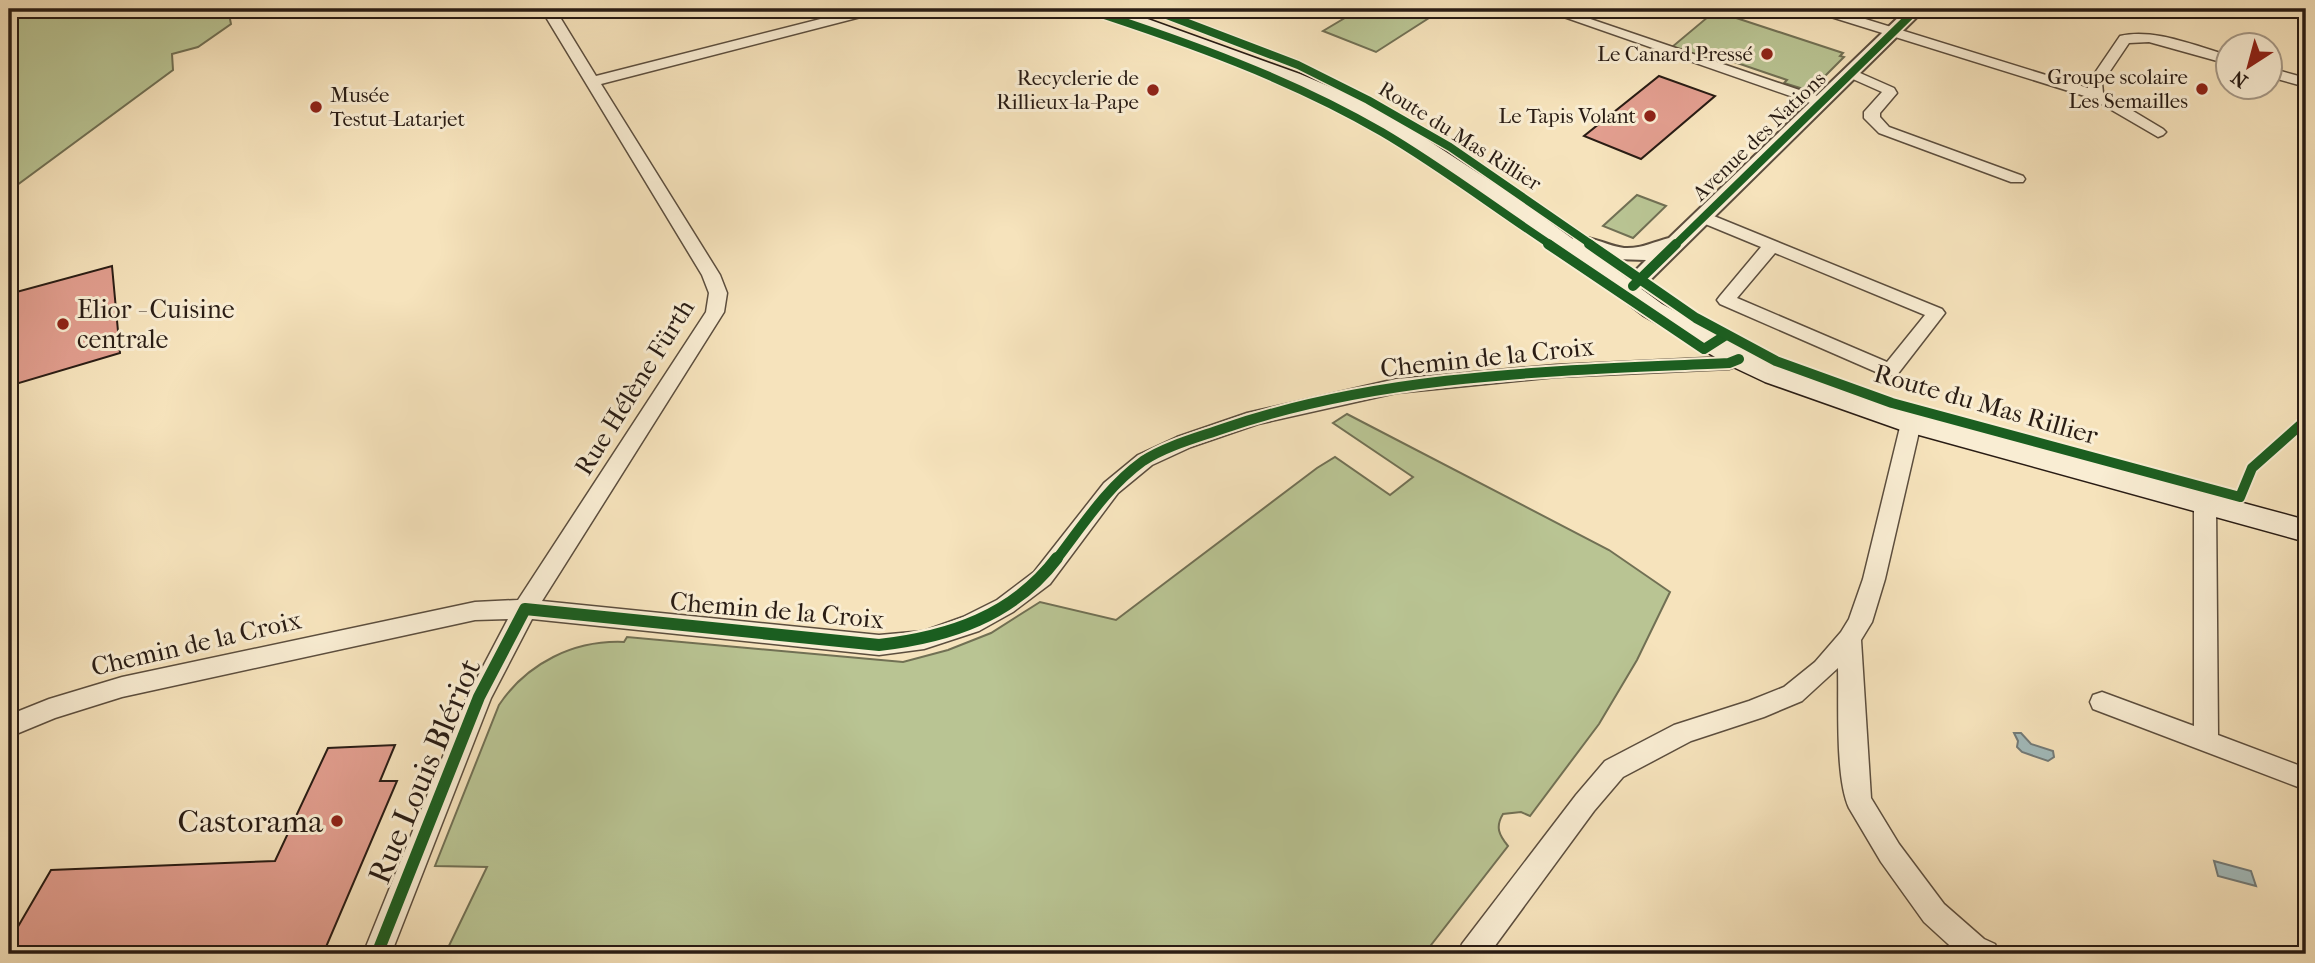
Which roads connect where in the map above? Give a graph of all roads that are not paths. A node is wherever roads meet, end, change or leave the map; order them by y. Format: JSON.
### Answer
{"nodes":[{"id":1,"x":548,"y":9,"type":"edge"},
{"id":2,"x":875,"y":9,"type":"edge"},
{"id":3,"x":1103,"y":9,"type":"edge"},
{"id":4,"x":1137,"y":9,"type":"edge"},
{"id":5,"x":1820,"y":9,"type":"edge"},
{"id":6,"x":1917,"y":9,"type":"edge"},
{"id":7,"x":1552,"y":10,"type":"edge"},
{"id":8,"x":1893,"y":32,"type":"junction"},
{"id":9,"x":2214,"y":56,"type":"edge"},
{"id":10,"x":1851,"y":73,"type":"junction"},
{"id":11,"x":2284,"y":76,"type":"edge"},
{"id":12,"x":594,"y":80,"type":"junction"},
{"id":13,"x":2306,"y":83,"type":"edge"},
{"id":14,"x":2096,"y":95,"type":"junction"},
{"id":15,"x":1821,"y":102,"type":"junction"},
{"id":16,"x":2158,"y":132,"type":"dead end"},
{"id":17,"x":2017,"y":179,"type":"dead end"},
{"id":18,"x":1704,"y":217,"type":"junction"},
{"id":19,"x":1680,"y":238,"type":"junction"},
{"id":20,"x":1581,"y":243,"type":"junction"},
{"id":21,"x":1772,"y":245,"type":"junction"},
{"id":22,"x":1632,"y":287,"type":"junction"},
{"id":23,"x":1740,"y":359,"type":"junction"},
{"id":24,"x":1911,"y":423,"type":"junction"},
{"id":25,"x":2206,"y":504,"type":"junction"},
{"id":26,"x":2306,"y":531,"type":"edge"},
{"id":27,"x":525,"y":609,"type":"junction"},
{"id":28,"x":1849,"y":639,"type":"junction"},
{"id":29,"x":2102,"y":702,"type":"dead end"},
{"id":30,"x":9,"y":726,"type":"edge"},
{"id":31,"x":2206,"y":741,"type":"junction"},
{"id":32,"x":2306,"y":779,"type":"edge"},
{"id":33,"x":377,"y":954,"type":"edge"},
{"id":34,"x":1472,"y":954,"type":"edge"},
{"id":35,"x":1985,"y":954,"type":"edge"}],
"edges":[{"from":1,"to":12,"type":"street","name":"Rue Hélène Fürth"},
{"from":2,"to":12,"type":"street"},
{"from":3,"to":22,"type":"main road","name":"Route du Mas Rillier"},
{"from":4,"to":20,"type":"main road","name":"Route du Mas Rillier"},
{"from":5,"to":8,"type":"street"},
{"from":6,"to":8,"type":"street","name":"Avenue des Nations"},
{"from":7,"to":15,"type":"street"},
{"from":8,"to":10,"type":"street","name":"Avenue des Nations"},
{"from":8,"to":14,"type":"street"},
{"from":9,"to":14,"type":"street"},
{"from":10,"to":15,"type":"street","name":"Avenue des Nations"},
{"from":10,"to":17,"type":"street"},
{"from":11,"to":13,"type":"street"},
{"from":12,"to":27,"type":"street","name":"Rue Hélène Fürth"},
{"from":14,"to":16,"type":"street"},
{"from":15,"to":18,"type":"street","name":"Avenue des Nations"},
{"from":18,"to":19,"type":"street","name":"Avenue des Nations"},
{"from":18,"to":21,"type":"street"},
{"from":19,"to":20,"type":"street","name":"Avenue des Nations"},
{"from":19,"to":22,"type":"street","name":"Avenue des Nations"},
{"from":20,"to":22,"type":"main road","name":"Route du Mas Rillier"},
{"from":21,"to":21,"type":"street"},
{"from":22,"to":23,"type":"main road","name":"Route du Mas Rillier"},
{"from":23,"to":24,"type":"main road","name":"Route du Mas Rillier"},
{"from":23,"to":27,"type":"street","name":"Chemin de la Croix"},
{"from":24,"to":25,"type":"main road","name":"Route du Mas Rillier"},
{"from":24,"to":28,"type":"street"},
{"from":25,"to":26,"type":"main road","name":"Route du Mas Rillier"},
{"from":25,"to":31,"type":"street"},
{"from":27,"to":30,"type":"street","name":"Chemin de la Croix"},
{"from":27,"to":33,"type":"street","name":"Rue Louis Blériot"},
{"from":28,"to":34,"type":"street"},
{"from":28,"to":35,"type":"street"},
{"from":29,"to":31,"type":"street"},
{"from":31,"to":32,"type":"street"}]}
